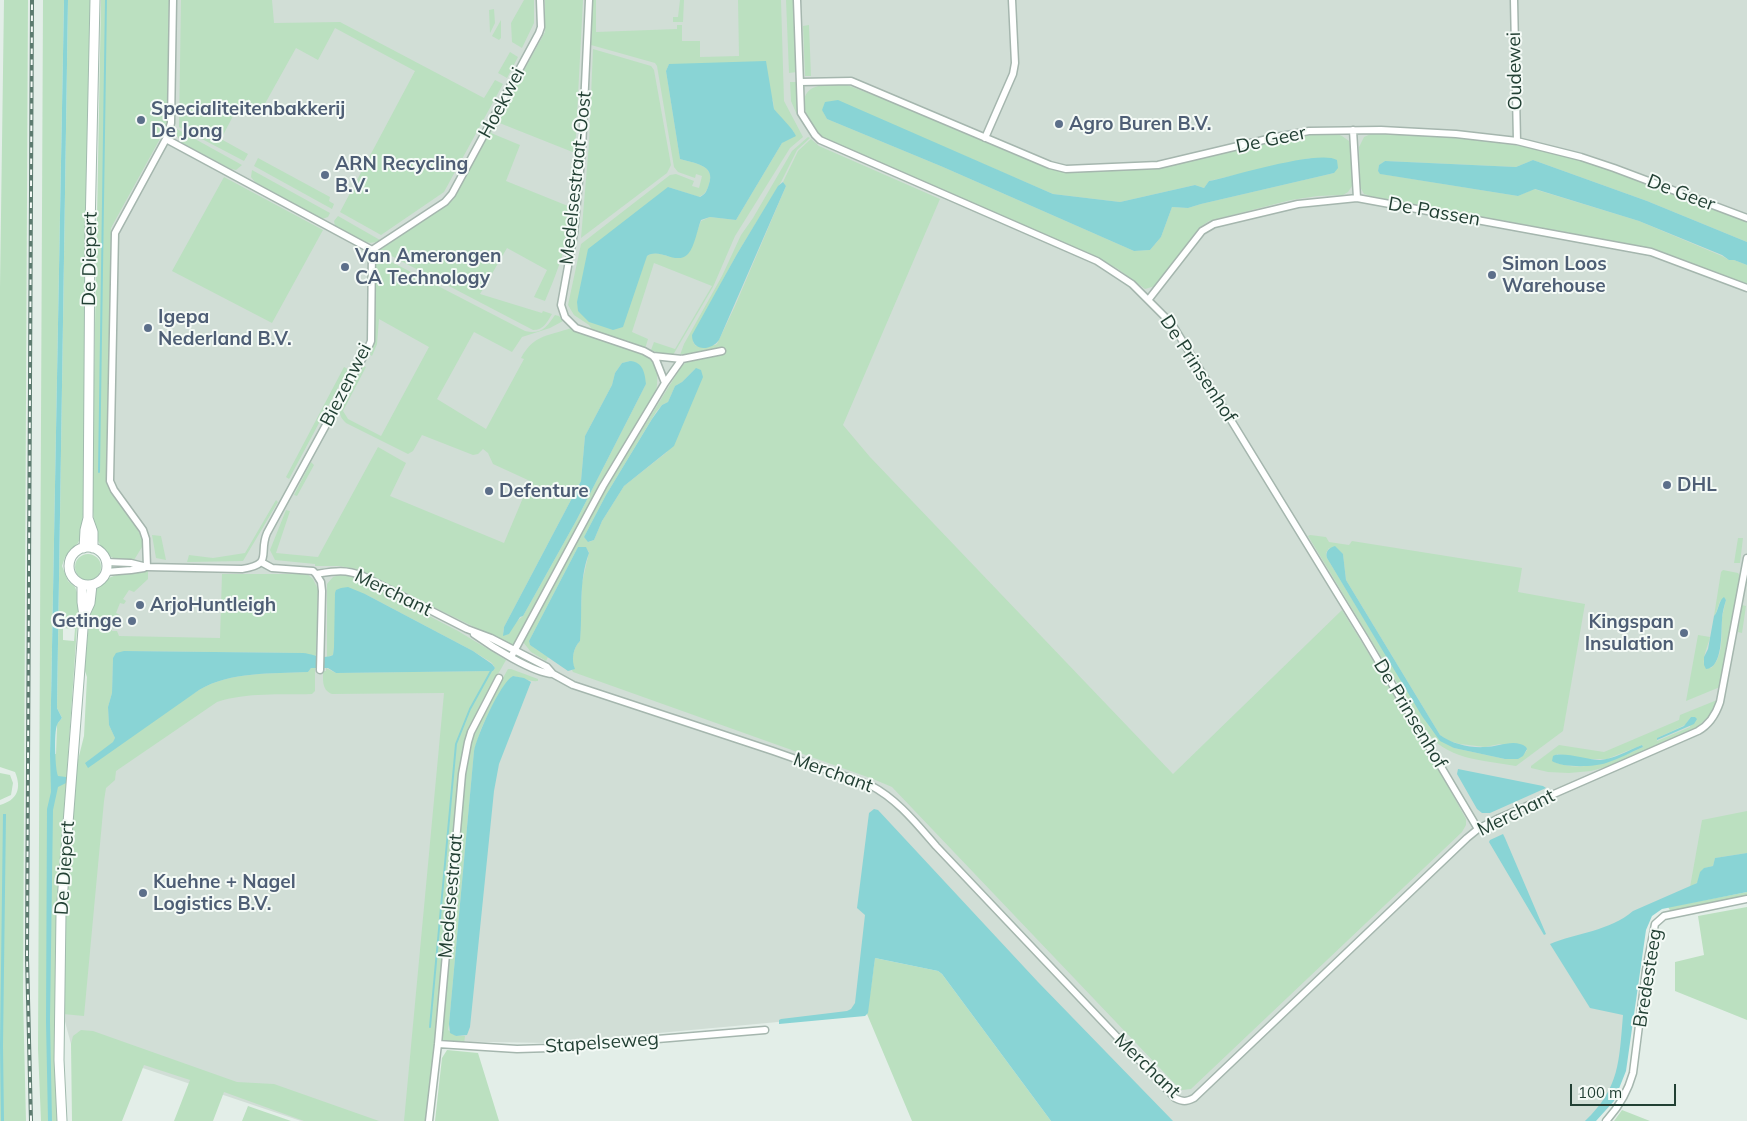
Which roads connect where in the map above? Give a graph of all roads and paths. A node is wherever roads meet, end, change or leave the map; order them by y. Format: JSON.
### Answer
{"nodes":[{"id":1,"x":95,"y":0,"type":"edge"},
{"id":2,"x":173,"y":0,"type":"edge"},
{"id":3,"x":540,"y":0,"type":"edge"},
{"id":4,"x":589,"y":0,"type":"edge"},
{"id":5,"x":797,"y":0,"type":"edge"},
{"id":6,"x":1012,"y":0,"type":"edge"},
{"id":7,"x":1514,"y":0,"type":"edge"},
{"id":8,"x":800,"y":82,"type":"junction"},
{"id":9,"x":1353,"y":130,"type":"junction"},
{"id":10,"x":986,"y":138,"type":"junction"},
{"id":11,"x":166,"y":140,"type":"junction"},
{"id":12,"x":1517,"y":141,"type":"junction"},
{"id":13,"x":1356,"y":198,"type":"junction"},
{"id":14,"x":1747,"y":218,"type":"edge"},
{"id":15,"x":372,"y":250,"type":"junction"},
{"id":16,"x":1747,"y":288,"type":"edge"},
{"id":17,"x":1149,"y":300,"type":"junction"},
{"id":18,"x":722,"y":351,"type":"dead end"},
{"id":19,"x":653,"y":356,"type":"junction"},
{"id":20,"x":682,"y":359,"type":"junction"},
{"id":21,"x":665,"y":383,"type":"junction"},
{"id":22,"x":89,"y":548,"type":"junction"},
{"id":23,"x":1747,"y":558,"type":"edge"},
{"id":24,"x":261,"y":562,"type":"junction"},
{"id":25,"x":106,"y":567,"type":"junction"},
{"id":26,"x":147,"y":567,"type":"junction"},
{"id":27,"x":316,"y":574,"type":"junction"},
{"id":28,"x":82,"y":584,"type":"junction"},
{"id":29,"x":92,"y":585,"type":"junction"},
{"id":30,"x":84,"y":616,"type":"junction"},
{"id":31,"x":512,"y":653,"type":"junction"},
{"id":32,"x":320,"y":670,"type":"dead end"},
{"id":33,"x":499,"y":678,"type":"dead end"},
{"id":34,"x":1478,"y":829,"type":"junction"},
{"id":35,"x":1747,"y":900,"type":"edge"},
{"id":36,"x":765,"y":1030,"type":"dead end"},
{"id":37,"x":438,"y":1044,"type":"junction"},
{"id":38,"x":62,"y":1121,"type":"edge"},
{"id":39,"x":429,"y":1121,"type":"edge"},
{"id":40,"x":1606,"y":1121,"type":"edge"}],
"edges":[{"from":1,"to":22,"type":"main road","name":"De Diepert"},
{"from":2,"to":11,"type":"street"},
{"from":3,"to":15,"type":"street","name":"Hoekwei"},
{"from":4,"to":19,"type":"street","name":"Medelsestraat-Oost"},
{"from":5,"to":8,"type":"street","name":"De Prinsenhof"},
{"from":6,"to":10,"type":"street"},
{"from":7,"to":12,"type":"street","name":"Oudewei"},
{"from":8,"to":10,"type":"street","name":"De Geer"},
{"from":8,"to":17,"type":"street","name":"De Prinsenhof"},
{"from":9,"to":10,"type":"street","name":"De Geer"},
{"from":9,"to":12,"type":"street","name":"De Geer"},
{"from":9,"to":13,"type":"street"},
{"from":11,"to":15,"type":"street"},
{"from":11,"to":26,"type":"street"},
{"from":12,"to":14,"type":"street","name":"De Geer"},
{"from":13,"to":16,"type":"street","name":"De Passen"},
{"from":13,"to":17,"type":"street","name":"De Passen"},
{"from":15,"to":24,"type":"street","name":"Biezenwei"},
{"from":17,"to":34,"type":"street","name":"De Prinsenhof"},
{"from":18,"to":20,"type":"street"},
{"from":19,"to":20,"type":"street","name":"Medelsestraat-Oost"},
{"from":19,"to":21,"type":"street"},
{"from":20,"to":21,"type":"street"},
{"from":21,"to":31,"type":"street"},
{"from":22,"to":25,"type":"main road"},
{"from":22,"to":28,"type":"main road"},
{"from":23,"to":34,"type":"street","name":"Merchant"},
{"from":24,"to":26,"type":"street"},
{"from":24,"to":27,"type":"street","name":"Merchant"},
{"from":25,"to":26,"type":"street"},
{"from":25,"to":29,"type":"main road"},
{"from":27,"to":31,"type":"street","name":"Merchant"},
{"from":27,"to":32,"type":"street"},
{"from":28,"to":29,"type":"main road"},
{"from":28,"to":30,"type":"main road","name":"De Diepert"},
{"from":29,"to":30,"type":"main road","name":"De Diepert"},
{"from":30,"to":38,"type":"main road","name":"De Diepert"},
{"from":31,"to":34,"type":"street","name":"Merchant"},
{"from":33,"to":37,"type":"street","name":"Medelsestraat"},
{"from":35,"to":40,"type":"street","name":"Bredesteeg"},
{"from":36,"to":37,"type":"street","name":"Stapelseweg"},
{"from":37,"to":39,"type":"street","name":"Medelsestraat"}]}
